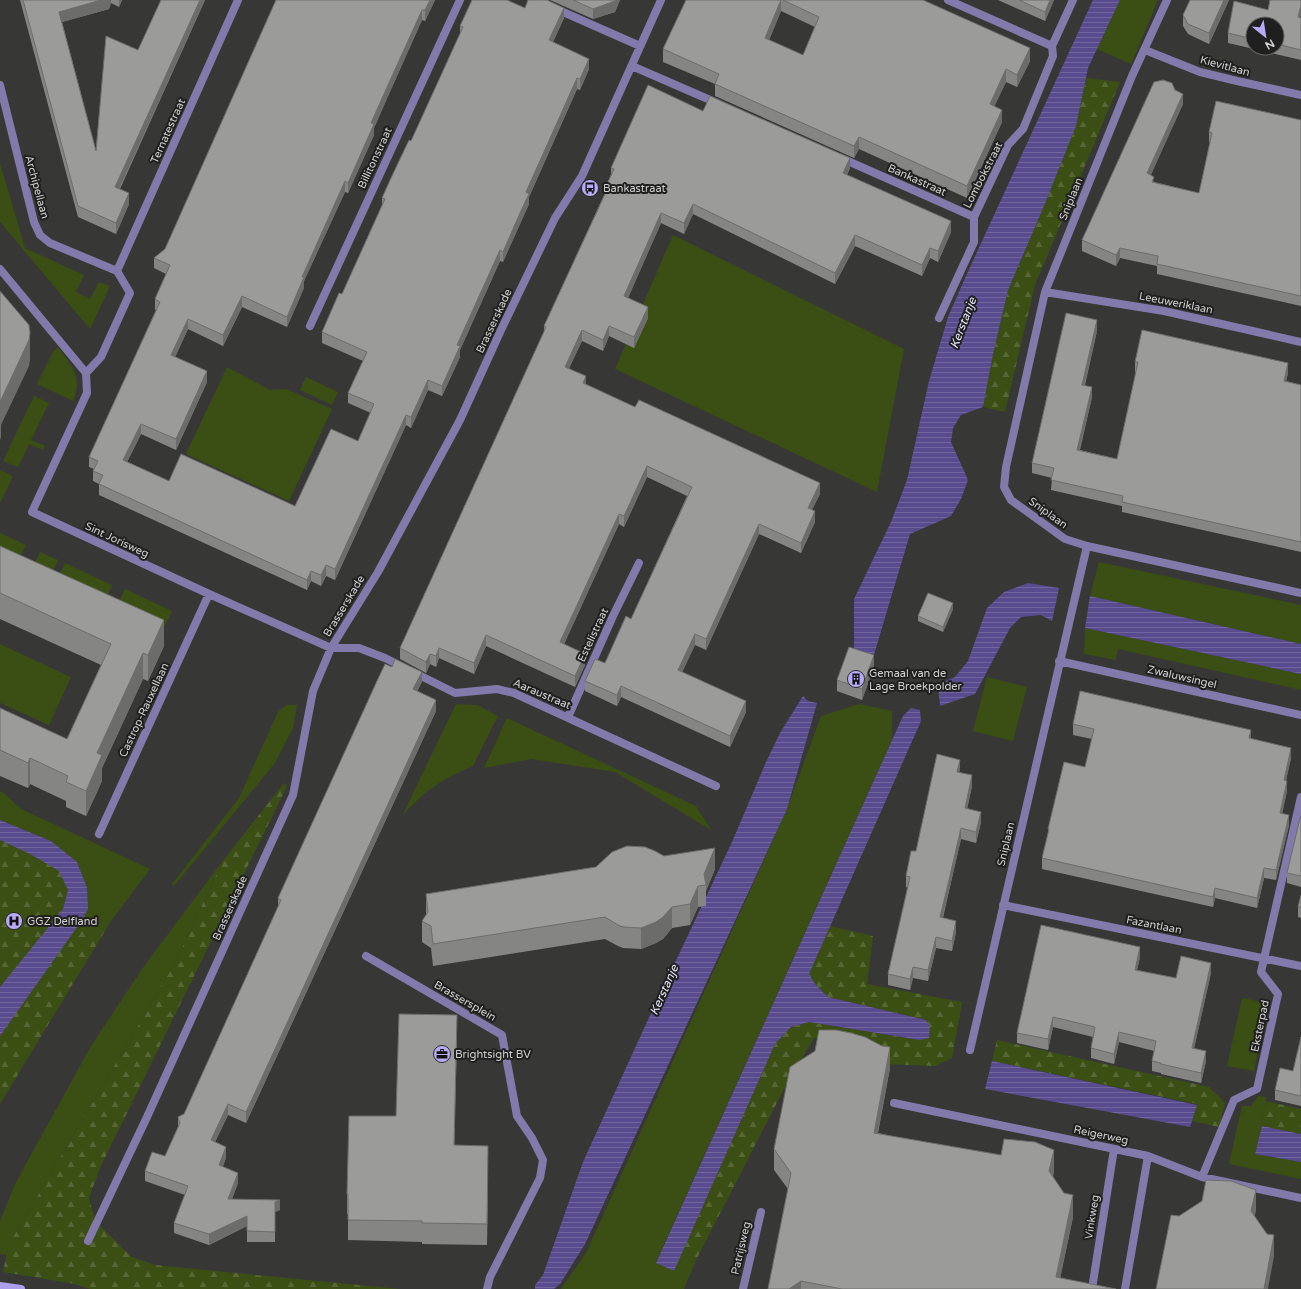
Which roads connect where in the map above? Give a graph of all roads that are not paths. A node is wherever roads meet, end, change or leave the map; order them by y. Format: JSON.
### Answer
{"nodes":[{"id":1,"x":238,"y":0,"type":"edge"},
{"id":2,"x":460,"y":0,"type":"edge"},
{"id":3,"x":536,"y":0,"type":"edge"},
{"id":4,"x":661,"y":0,"type":"edge"},
{"id":5,"x":948,"y":0,"type":"edge"},
{"id":6,"x":1073,"y":0,"type":"edge"},
{"id":7,"x":1167,"y":0,"type":"edge"},
{"id":8,"x":640,"y":46,"type":"junction"},
{"id":9,"x":1052,"y":46,"type":"junction"},
{"id":10,"x":1145,"y":50,"type":"junction"},
{"id":11,"x":632,"y":66,"type":"junction"},
{"id":12,"x":0,"y":85,"type":"edge"},
{"id":13,"x":1301,"y":96,"type":"edge"},
{"id":14,"x":725,"y":107,"type":"edge"},
{"id":15,"x":835,"y":156,"type":"edge"},
{"id":16,"x":974,"y":217,"type":"junction"},
{"id":17,"x":0,"y":269,"type":"edge"},
{"id":18,"x":117,"y":271,"type":"junction"},
{"id":19,"x":1045,"y":292,"type":"junction"},
{"id":20,"x":939,"y":318,"type":"dead end"},
{"id":21,"x":310,"y":326,"type":"dead end"},
{"id":22,"x":1301,"y":342,"type":"edge"},
{"id":23,"x":86,"y":373,"type":"junction"},
{"id":24,"x":1087,"y":546,"type":"junction"},
{"id":25,"x":639,"y":563,"type":"dead end"},
{"id":26,"x":1301,"y":593,"type":"edge"},
{"id":27,"x":209,"y":594,"type":"junction"},
{"id":28,"x":331,"y":648,"type":"junction"},
{"id":29,"x":1059,"y":661,"type":"junction"},
{"id":30,"x":1301,"y":715,"type":"edge"},
{"id":31,"x":568,"y":717,"type":"junction"},
{"id":32,"x":716,"y":786,"type":"dead end"},
{"id":33,"x":1301,"y":797,"type":"edge"},
{"id":34,"x":99,"y":834,"type":"dead end"},
{"id":35,"x":1003,"y":905,"type":"junction"},
{"id":36,"x":366,"y":956,"type":"dead end"},
{"id":37,"x":1264,"y":958,"type":"junction"},
{"id":38,"x":1301,"y":966,"type":"edge"},
{"id":39,"x":970,"y":1050,"type":"dead end"},
{"id":40,"x":894,"y":1103,"type":"dead end"},
{"id":41,"x":1114,"y":1149,"type":"junction"},
{"id":42,"x":1148,"y":1156,"type":"junction"},
{"id":43,"x":1202,"y":1177,"type":"junction"},
{"id":44,"x":1301,"y":1198,"type":"edge"},
{"id":45,"x":761,"y":1212,"type":"dead end"},
{"id":46,"x":88,"y":1240,"type":"dead end"},
{"id":47,"x":0,"y":1286,"type":"edge"},
{"id":48,"x":22,"y":1289,"type":"edge"},
{"id":49,"x":487,"y":1289,"type":"edge"},
{"id":50,"x":743,"y":1289,"type":"edge"},
{"id":51,"x":1092,"y":1289,"type":"edge"},
{"id":52,"x":1125,"y":1289,"type":"edge"}],
"edges":[{"from":1,"to":18,"type":"street","name":"Ternatestraat"},
{"from":2,"to":21,"type":"street","name":"Billitonstraat"},
{"from":3,"to":8,"type":"street"},
{"from":4,"to":8,"type":"street","name":"Brasserskade"},
{"from":5,"to":9,"type":"street"},
{"from":6,"to":9,"type":"street","name":"Lombokstraat"},
{"from":7,"to":10,"type":"street","name":"Sniplaan"},
{"from":8,"to":11,"type":"street","name":"Brasserskade"},
{"from":9,"to":16,"type":"street","name":"Lombokstraat"},
{"from":10,"to":13,"type":"street","name":"Kievitlaan"},
{"from":10,"to":19,"type":"street","name":"Sniplaan"},
{"from":11,"to":14,"type":"street"},
{"from":11,"to":28,"type":"street","name":"Brasserskade"},
{"from":12,"to":18,"type":"street","name":"Archipellaan"},
{"from":15,"to":16,"type":"street","name":"Bankastraat"},
{"from":16,"to":20,"type":"street","name":"Lombokstraat"},
{"from":17,"to":23,"type":"street"},
{"from":18,"to":23,"type":"street"},
{"from":19,"to":22,"type":"street","name":"Leeuweriklaan"},
{"from":19,"to":24,"type":"street","name":"Sniplaan"},
{"from":23,"to":27,"type":"street","name":"Sint Jorisweg"},
{"from":24,"to":26,"type":"street"},
{"from":24,"to":29,"type":"street","name":"Sniplaan"},
{"from":25,"to":31,"type":"street","name":"Estelístraat"},
{"from":27,"to":28,"type":"street","name":"Sint Jorisweg"},
{"from":27,"to":34,"type":"street","name":"Castrop-Rauxellaan"},
{"from":28,"to":31,"type":"street","name":"Aaraustraat"},
{"from":28,"to":46,"type":"street","name":"Brasserskade"},
{"from":29,"to":30,"type":"street","name":"Zwaluwsingel"},
{"from":29,"to":35,"type":"street","name":"Sniplaan"},
{"from":31,"to":32,"type":"street","name":"Aaraustraat"},
{"from":33,"to":37,"type":"street","name":"Eksterpad"},
{"from":35,"to":37,"type":"street","name":"Fazantlaan"},
{"from":35,"to":39,"type":"street","name":"Sniplaan"},
{"from":36,"to":49,"type":"street","name":"Brassersplein"},
{"from":37,"to":38,"type":"street","name":"Fazantlaan"},
{"from":37,"to":43,"type":"street","name":"Eksterpad"},
{"from":40,"to":41,"type":"street","name":"Reigerweg"},
{"from":41,"to":42,"type":"street","name":"Reigerweg"},
{"from":41,"to":51,"type":"street","name":"Vinkweg"},
{"from":42,"to":43,"type":"street","name":"Reigerweg"},
{"from":42,"to":52,"type":"street"},
{"from":43,"to":44,"type":"street","name":"Reigerweg"},
{"from":45,"to":50,"type":"street","name":"Patrijsweg"},
{"from":47,"to":48,"type":"main road"}]}
